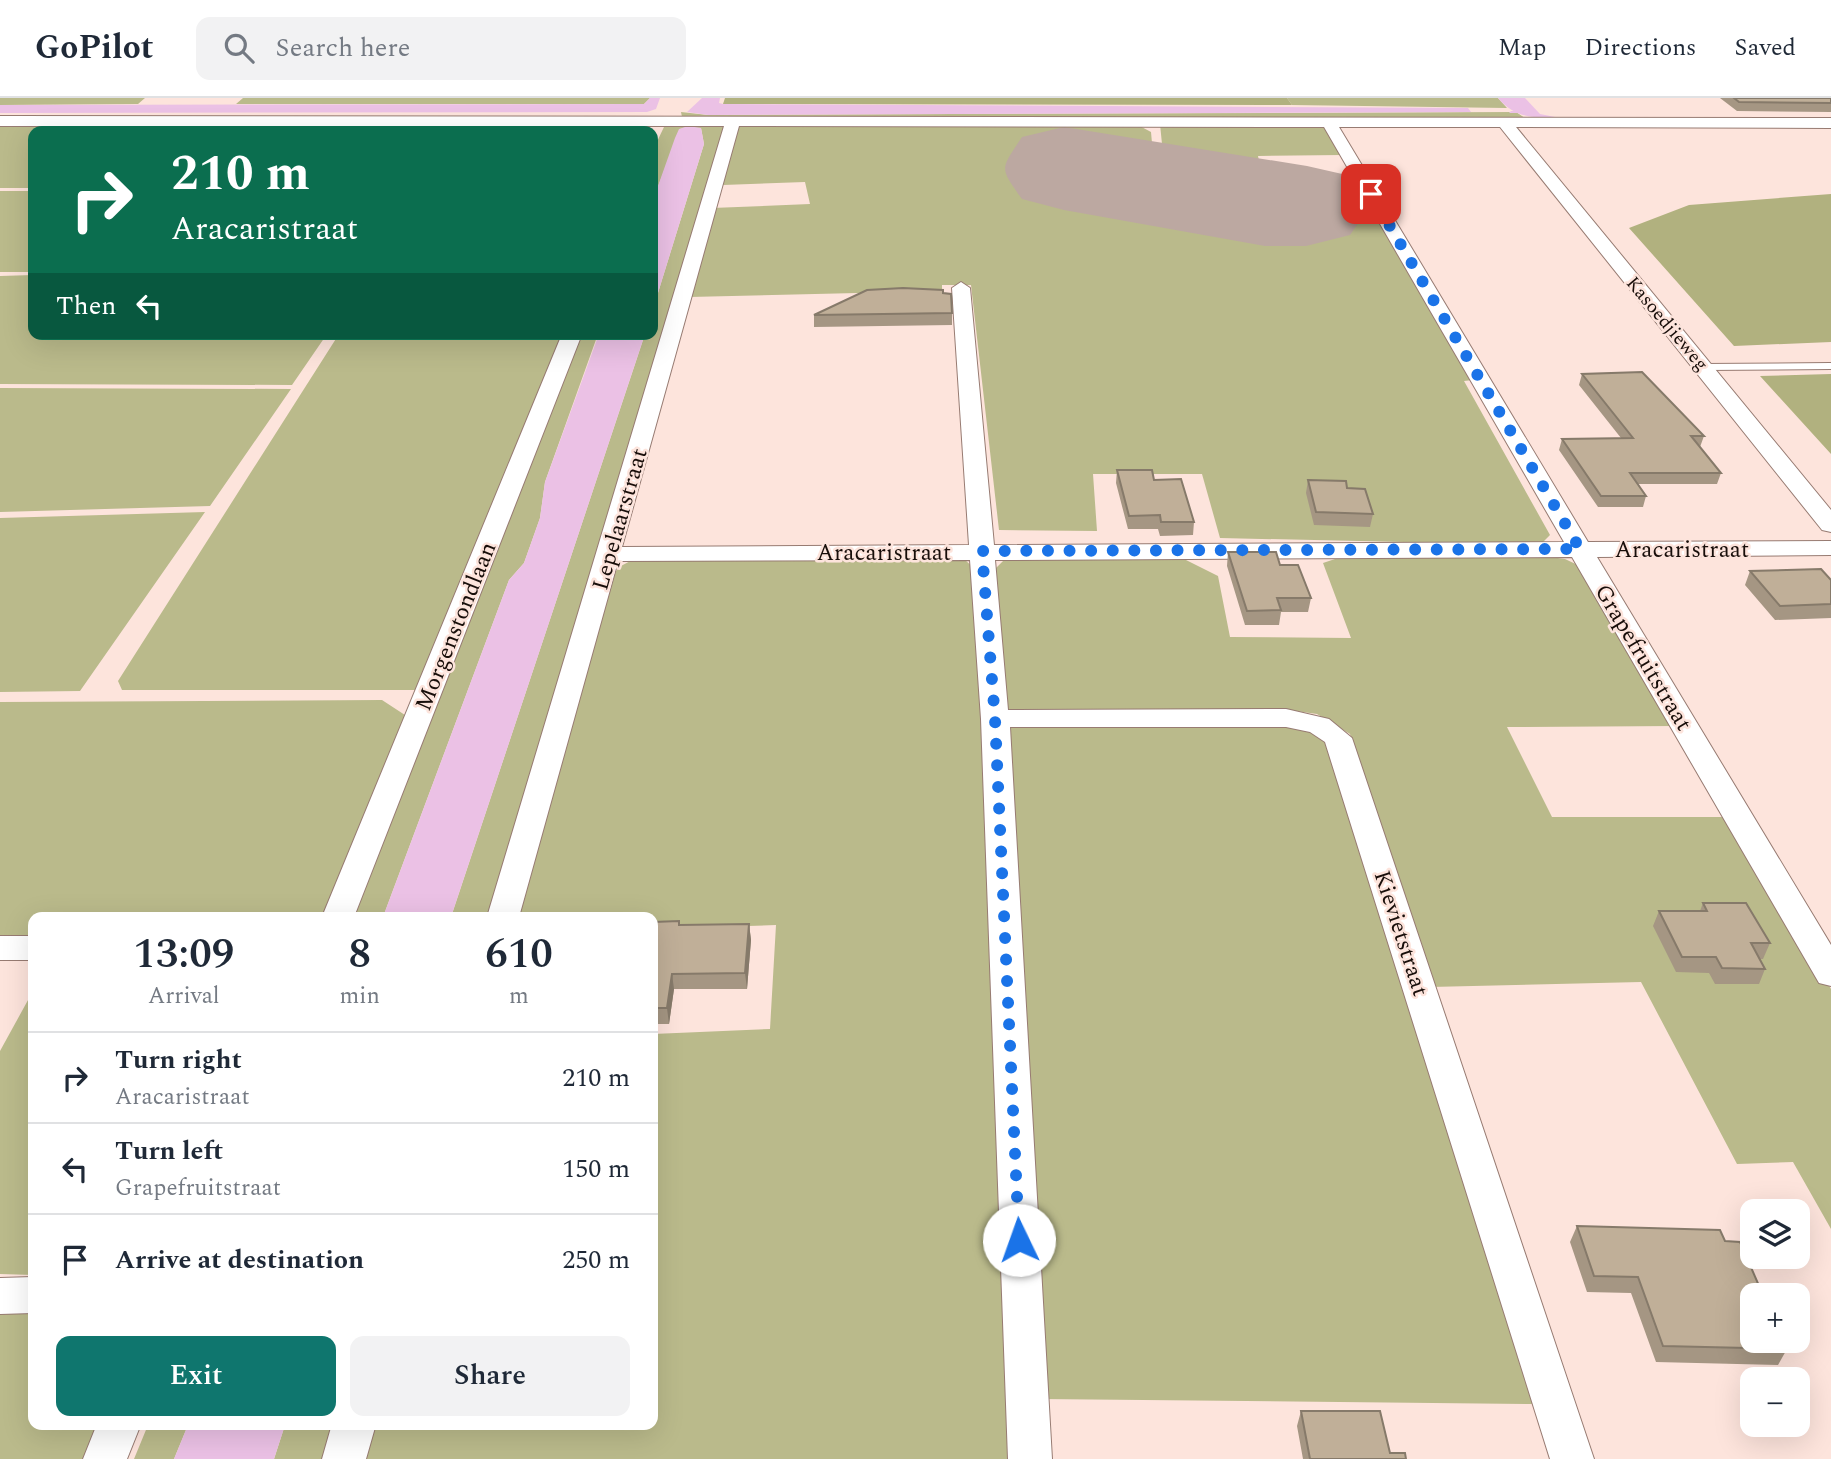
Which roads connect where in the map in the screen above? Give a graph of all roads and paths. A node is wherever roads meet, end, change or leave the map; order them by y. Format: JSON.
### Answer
{"nodes":[{"id":1,"x":0,"y":121,"type":"edge"},
{"id":2,"x":733,"y":121,"type":"junction"},
{"id":3,"x":663,"y":122,"type":"edge"},
{"id":4,"x":1329,"y":123,"type":"junction"},
{"id":5,"x":1505,"y":123,"type":"junction"},
{"id":6,"x":1831,"y":123,"type":"edge"},
{"id":7,"x":961,"y":288,"type":"dead end"},
{"id":8,"x":570,"y":340,"type":"edge"},
{"id":9,"x":1831,"y":366,"type":"edge"},
{"id":10,"x":1704,"y":367,"type":"junction"},
{"id":11,"x":1831,"y":525,"type":"edge"},
{"id":12,"x":1831,"y":548,"type":"edge"},
{"id":13,"x":1580,"y":549,"type":"junction"},
{"id":14,"x":982,"y":551,"type":"junction"},
{"id":15,"x":609,"y":554,"type":"junction"},
{"id":16,"x":995,"y":719,"type":"junction"},
{"id":17,"x":340,"y":912,"type":"edge"},
{"id":18,"x":504,"y":912,"type":"edge"},
{"id":19,"x":0,"y":948,"type":"edge"},
{"id":20,"x":28,"y":948,"type":"edge"},
{"id":21,"x":1831,"y":974,"type":"edge"},
{"id":22,"x":28,"y":1295,"type":"edge"},
{"id":23,"x":0,"y":1296,"type":"edge"},
{"id":24,"x":117,"y":1430,"type":"edge"},
{"id":25,"x":352,"y":1430,"type":"edge"},
{"id":26,"x":105,"y":1459,"type":"edge"},
{"id":27,"x":344,"y":1459,"type":"edge"},
{"id":28,"x":1030,"y":1459,"type":"edge"},
{"id":29,"x":1572,"y":1459,"type":"edge"}],
"edges":[{"from":1,"to":3,"type":"street"},
{"from":2,"to":3,"type":"street"},
{"from":2,"to":4,"type":"street"},
{"from":2,"to":15,"type":"street","name":"Lepelaarstraat"},
{"from":4,"to":5,"type":"street"},
{"from":4,"to":13,"type":"street","name":"Grapefruitstraat"},
{"from":5,"to":6,"type":"street"},
{"from":5,"to":10,"type":"street","name":"Kasoedjieweg"},
{"from":7,"to":14,"type":"street"},
{"from":8,"to":17,"type":"street","name":"Morgenstondlaan"},
{"from":9,"to":10,"type":"lane"},
{"from":10,"to":11,"type":"street","name":"Kasoedjieweg"},
{"from":12,"to":13,"type":"street","name":"Aracaristraat"},
{"from":13,"to":14,"type":"street","name":"Aracaristraat"},
{"from":13,"to":21,"type":"street","name":"Grapefruitstraat"},
{"from":14,"to":15,"type":"street","name":"Aracaristraat"},
{"from":14,"to":16,"type":"street"},
{"from":15,"to":18,"type":"street","name":"Lepelaarstraat"},
{"from":16,"to":28,"type":"street"},
{"from":16,"to":29,"type":"street","name":"Kievietstraat"},
{"from":19,"to":20,"type":"street"},
{"from":22,"to":23,"type":"street"},
{"from":24,"to":26,"type":"street"},
{"from":25,"to":27,"type":"street"}]}
